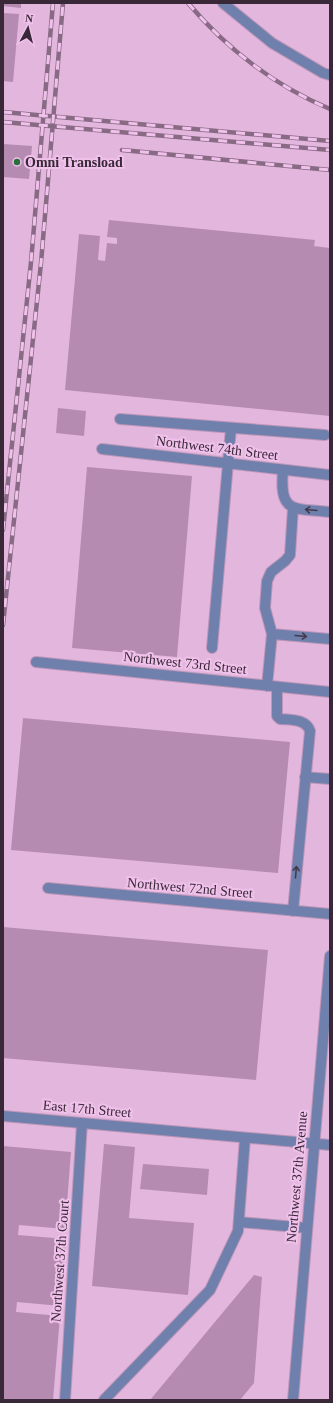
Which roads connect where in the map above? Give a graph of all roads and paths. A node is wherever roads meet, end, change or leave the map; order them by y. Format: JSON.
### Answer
{"nodes":[{"id":1,"x":223,"y":3,"type":"edge"},
{"id":2,"x":330,"y":75,"type":"edge"},
{"id":3,"x":120,"y":419,"type":"dead end"},
{"id":4,"x":231,"y":428,"type":"junction"},
{"id":5,"x":325,"y":435,"type":"dead end"},
{"id":6,"x":102,"y":448,"type":"dead end"},
{"id":7,"x":228,"y":463,"type":"junction"},
{"id":8,"x":283,"y":470,"type":"junction"},
{"id":9,"x":330,"y":475,"type":"edge"},
{"id":10,"x":293,"y":508,"type":"junction"},
{"id":11,"x":330,"y":512,"type":"edge"},
{"id":12,"x":272,"y":634,"type":"junction"},
{"id":13,"x":330,"y":639,"type":"edge"},
{"id":14,"x":212,"y":648,"type":"dead end"},
{"id":15,"x":36,"y":662,"type":"dead end"},
{"id":16,"x":272,"y":686,"type":"junction"},
{"id":17,"x":330,"y":692,"type":"edge"},
{"id":18,"x":305,"y":777,"type":"junction"},
{"id":19,"x":330,"y":779,"type":"edge"},
{"id":20,"x":48,"y":888,"type":"dead end"},
{"id":21,"x":293,"y":911,"type":"junction"},
{"id":22,"x":330,"y":914,"type":"edge"},
{"id":23,"x":330,"y":956,"type":"edge"},
{"id":24,"x":3,"y":1116,"type":"edge"},
{"id":25,"x":82,"y":1123,"type":"junction"},
{"id":26,"x":245,"y":1138,"type":"junction"},
{"id":27,"x":314,"y":1144,"type":"junction"},
{"id":28,"x":330,"y":1145,"type":"edge"},
{"id":29,"x":239,"y":1222,"type":"junction"},
{"id":30,"x":307,"y":1228,"type":"junction"},
{"id":31,"x":65,"y":1400,"type":"edge"},
{"id":32,"x":104,"y":1400,"type":"edge"},
{"id":33,"x":293,"y":1400,"type":"edge"}],
"edges":[{"from":1,"to":2,"type":"street"},
{"from":3,"to":4,"type":"street"},
{"from":4,"to":5,"type":"street"},
{"from":4,"to":7,"type":"street"},
{"from":6,"to":7,"type":"street","name":"Northwest 74th Street"},
{"from":7,"to":8,"type":"street","name":"Northwest 74th Street"},
{"from":7,"to":14,"type":"street"},
{"from":8,"to":9,"type":"street","name":"Northwest 74th Street"},
{"from":8,"to":10,"type":"street"},
{"from":11,"to":10,"type":"street","one_way":true},
{"from":10,"to":12,"type":"street"},
{"from":12,"to":13,"type":"street","one_way":true},
{"from":12,"to":16,"type":"street"},
{"from":15,"to":16,"type":"street","name":"Northwest 73rd Street"},
{"from":16,"to":17,"type":"street","name":"Northwest 73rd Street"},
{"from":16,"to":18,"type":"street"},
{"from":18,"to":19,"type":"street"},
{"from":21,"to":18,"type":"street","one_way":true},
{"from":20,"to":21,"type":"street","name":"Northwest 72nd Street"},
{"from":21,"to":22,"type":"street","name":"Northwest 72nd Street"},
{"from":23,"to":27,"type":"street","name":"Northwest 37th Avenue"},
{"from":24,"to":25,"type":"street","name":"East 17th Street"},
{"from":25,"to":26,"type":"street","name":"East 17th Street"},
{"from":25,"to":31,"type":"street","name":"Northwest 37th Court"},
{"from":26,"to":27,"type":"street","name":"East 17th Street"},
{"from":26,"to":29,"type":"street"},
{"from":27,"to":28,"type":"street","name":"East 17th Street"},
{"from":27,"to":30,"type":"street","name":"Northwest 37th Avenue"},
{"from":29,"to":30,"type":"street"},
{"from":29,"to":32,"type":"street"},
{"from":30,"to":33,"type":"street","name":"Northwest 37th Avenue"}]}
